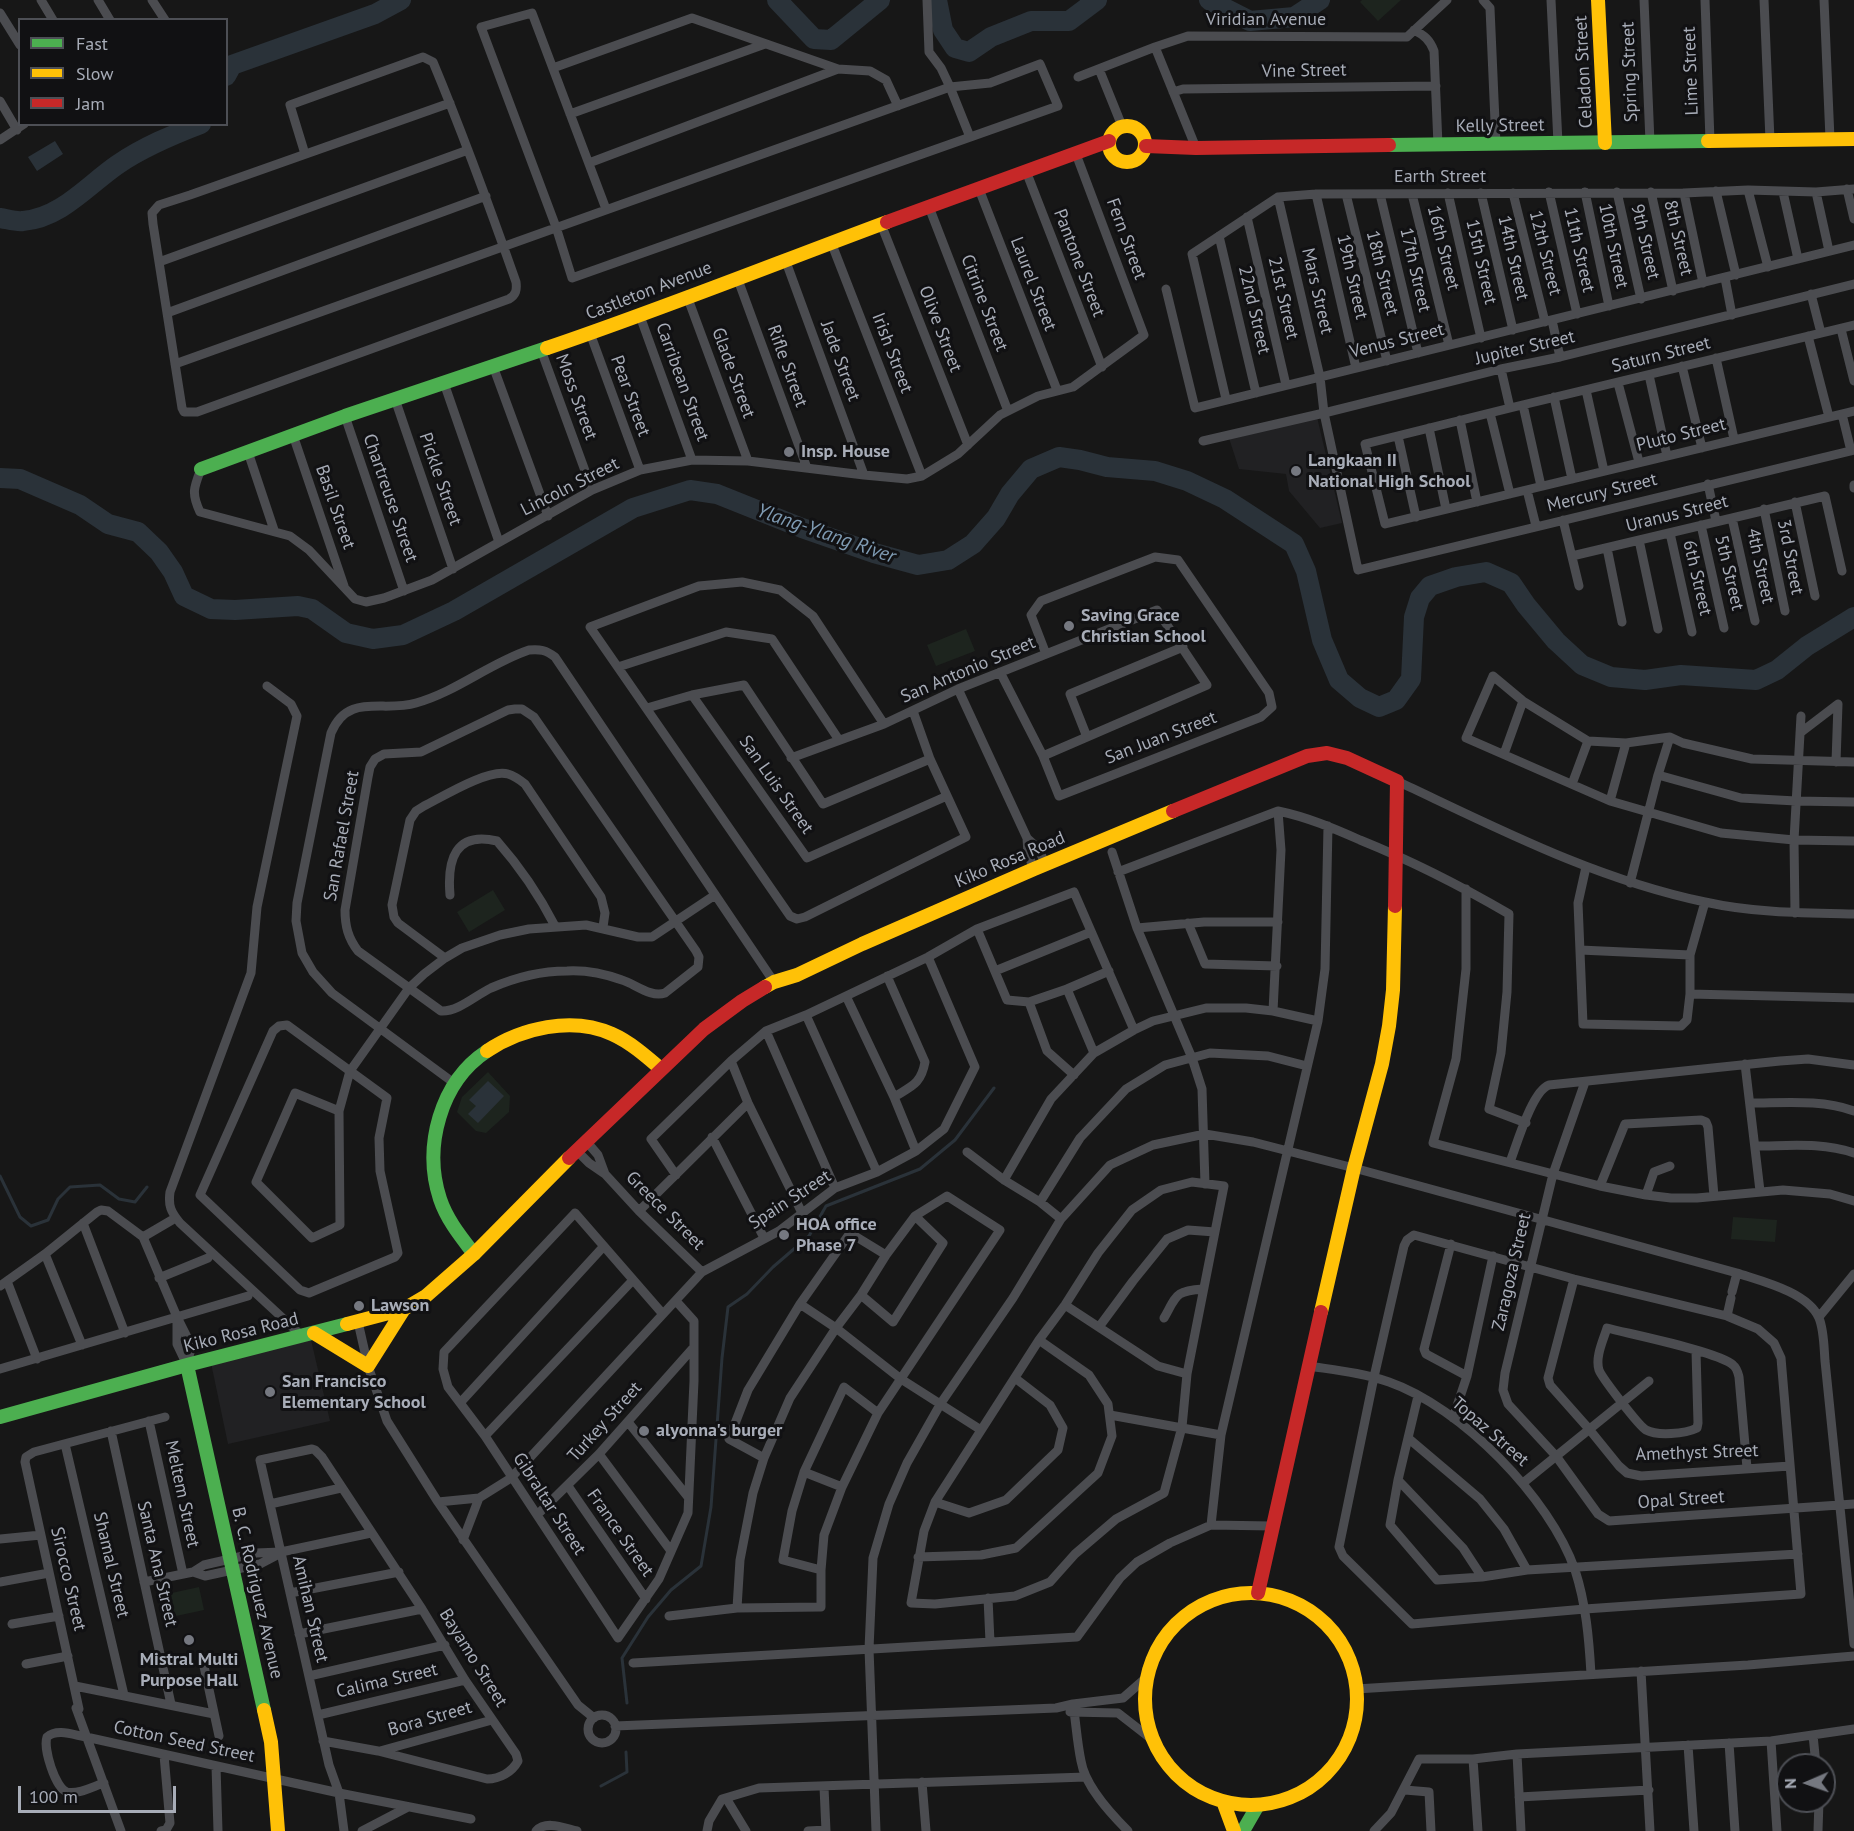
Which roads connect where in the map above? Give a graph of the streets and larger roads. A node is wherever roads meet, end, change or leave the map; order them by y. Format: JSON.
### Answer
{"nodes":[{"id":1,"x":41,"y":0,"type":"edge"},
{"id":2,"x":98,"y":0,"type":"edge"},
{"id":3,"x":152,"y":0,"type":"edge"},
{"id":4,"x":927,"y":0,"type":"edge"},
{"id":5,"x":1447,"y":0,"type":"edge"},
{"id":6,"x":1483,"y":0,"type":"edge"},
{"id":7,"x":1551,"y":0,"type":"edge"},
{"id":8,"x":1598,"y":0,"type":"edge"},
{"id":9,"x":1644,"y":0,"type":"edge"},
{"id":10,"x":1705,"y":0,"type":"edge"},
{"id":11,"x":1764,"y":0,"type":"edge"},
{"id":12,"x":1824,"y":0,"type":"edge"},
{"id":13,"x":0,"y":13,"type":"edge"},
{"id":14,"x":52,"y":18,"type":"edge"},
{"id":15,"x":109,"y":18,"type":"edge"},
{"id":16,"x":164,"y":18,"type":"edge"},
{"id":17,"x":1414,"y":30,"type":"junction"},
{"id":18,"x":18,"y":42,"type":"edge"},
{"id":19,"x":765,"y":44,"type":"junction"},
{"id":20,"x":1155,"y":47,"type":"junction"},
{"id":21,"x":553,"y":68,"type":"junction"},
{"id":22,"x":838,"y":69,"type":"junction"},
{"id":23,"x":1099,"y":69,"type":"junction"},
{"id":24,"x":1078,"y":77,"type":"dead end"},
{"id":25,"x":1436,"y":86,"type":"junction"},
{"id":26,"x":950,"y":87,"type":"junction"},
{"id":27,"x":1173,"y":92,"type":"junction"},
{"id":28,"x":0,"y":102,"type":"edge"},
{"id":29,"x":450,"y":103,"type":"junction"},
{"id":30,"x":898,"y":106,"type":"junction"},
{"id":31,"x":570,"y":114,"type":"junction"},
{"id":32,"x":18,"y":123,"type":"edge"},
{"id":33,"x":1122,"y":126,"type":"junction"},
{"id":34,"x":21,"y":127,"type":"edge"},
{"id":35,"x":970,"y":137,"type":"junction"},
{"id":36,"x":1830,"y":139,"type":"junction"},
{"id":37,"x":1854,"y":139,"type":"edge"},
{"id":38,"x":0,"y":140,"type":"edge"},
{"id":39,"x":1770,"y":140,"type":"junction"},
{"id":40,"x":1109,"y":141,"type":"junction"},
{"id":41,"x":1710,"y":141,"type":"junction"},
{"id":42,"x":1650,"y":142,"type":"junction"},
{"id":43,"x":1558,"y":143,"type":"junction"},
{"id":44,"x":1605,"y":143,"type":"junction"},
{"id":45,"x":1496,"y":144,"type":"junction"},
{"id":46,"x":1438,"y":145,"type":"junction"},
{"id":47,"x":1146,"y":146,"type":"junction"},
{"id":48,"x":1196,"y":148,"type":"junction"},
{"id":49,"x":468,"y":150,"type":"junction"},
{"id":50,"x":305,"y":154,"type":"junction"},
{"id":51,"x":1077,"y":154,"type":"junction"},
{"id":52,"x":589,"y":163,"type":"junction"},
{"id":53,"x":1026,"y":171,"type":"junction"},
{"id":54,"x":979,"y":189,"type":"junction"},
{"id":55,"x":1851,"y":189,"type":"edge"},
{"id":56,"x":1749,"y":190,"type":"junction"},
{"id":57,"x":1716,"y":191,"type":"junction"},
{"id":58,"x":1549,"y":192,"type":"junction"},
{"id":59,"x":1585,"y":192,"type":"junction"},
{"id":60,"x":1617,"y":192,"type":"junction"},
{"id":61,"x":1651,"y":192,"type":"junction"},
{"id":62,"x":1684,"y":192,"type":"junction"},
{"id":63,"x":1783,"y":192,"type":"junction"},
{"id":64,"x":1816,"y":192,"type":"junction"},
{"id":65,"x":1448,"y":193,"type":"junction"},
{"id":66,"x":1481,"y":193,"type":"junction"},
{"id":67,"x":1513,"y":193,"type":"junction"},
{"id":68,"x":1316,"y":194,"type":"junction"},
{"id":69,"x":1346,"y":194,"type":"junction"},
{"id":70,"x":1380,"y":194,"type":"junction"},
{"id":71,"x":1412,"y":194,"type":"junction"},
{"id":72,"x":486,"y":196,"type":"junction"},
{"id":73,"x":1278,"y":197,"type":"junction"},
{"id":74,"x":929,"y":207,"type":"junction"},
{"id":75,"x":606,"y":209,"type":"junction"},
{"id":76,"x":1247,"y":218,"type":"junction"},
{"id":77,"x":1854,"y":219,"type":"edge"},
{"id":78,"x":881,"y":224,"type":"junction"},
{"id":79,"x":556,"y":227,"type":"junction"},
{"id":80,"x":1219,"y":236,"type":"junction"},
{"id":81,"x":831,"y":242,"type":"junction"},
{"id":82,"x":1854,"y":245,"type":"edge"},
{"id":83,"x":503,"y":246,"type":"junction"},
{"id":84,"x":1829,"y":251,"type":"junction"},
{"id":85,"x":785,"y":259,"type":"junction"},
{"id":86,"x":1798,"y":259,"type":"junction"},
{"id":87,"x":159,"y":262,"type":"junction"},
{"id":88,"x":1768,"y":267,"type":"junction"},
{"id":89,"x":1736,"y":274,"type":"junction"},
{"id":90,"x":737,"y":277,"type":"junction"},
{"id":91,"x":1725,"y":278,"type":"junction"},
{"id":92,"x":1703,"y":283,"type":"junction"},
{"id":93,"x":1854,"y":284,"type":"edge"},
{"id":94,"x":1167,"y":289,"type":"dead end"},
{"id":95,"x":1673,"y":291,"type":"junction"},
{"id":96,"x":1811,"y":294,"type":"junction"},
{"id":97,"x":687,"y":296,"type":"junction"},
{"id":98,"x":1641,"y":299,"type":"junction"},
{"id":99,"x":1610,"y":306,"type":"junction"},
{"id":100,"x":167,"y":313,"type":"junction"},
{"id":101,"x":1577,"y":314,"type":"junction"},
{"id":102,"x":1732,"y":315,"type":"junction"},
{"id":103,"x":640,"y":316,"type":"junction"},
{"id":104,"x":1549,"y":321,"type":"junction"},
{"id":105,"x":1854,"y":325,"type":"edge"},
{"id":106,"x":1841,"y":329,"type":"junction"},
{"id":107,"x":1513,"y":330,"type":"junction"},
{"id":108,"x":590,"y":333,"type":"junction"},
{"id":109,"x":1821,"y":333,"type":"junction"},
{"id":110,"x":1144,"y":335,"type":"joint"},
{"id":111,"x":1808,"y":336,"type":"junction"},
{"id":112,"x":1481,"y":338,"type":"junction"},
{"id":113,"x":1449,"y":345,"type":"junction"},
{"id":114,"x":541,"y":350,"type":"junction"},
{"id":115,"x":1418,"y":353,"type":"junction"},
{"id":116,"x":1560,"y":357,"type":"junction"},
{"id":117,"x":1716,"y":358,"type":"junction"},
{"id":118,"x":1387,"y":361,"type":"junction"},
{"id":119,"x":175,"y":364,"type":"junction"},
{"id":120,"x":493,"y":366,"type":"junction"},
{"id":121,"x":1682,"y":366,"type":"junction"},
{"id":122,"x":1101,"y":367,"type":"junction"},
{"id":123,"x":1356,"y":368,"type":"junction"},
{"id":124,"x":1501,"y":369,"type":"junction"},
{"id":125,"x":1649,"y":375,"type":"junction"},
{"id":126,"x":1320,"y":377,"type":"junction"},
{"id":127,"x":1854,"y":381,"type":"edge"},
{"id":128,"x":444,"y":383,"type":"junction"},
{"id":129,"x":1617,"y":383,"type":"junction"},
{"id":130,"x":1287,"y":385,"type":"junction"},
{"id":131,"x":1057,"y":390,"type":"junction"},
{"id":132,"x":1586,"y":390,"type":"junction"},
{"id":133,"x":1256,"y":393,"type":"junction"},
{"id":134,"x":1554,"y":397,"type":"junction"},
{"id":135,"x":396,"y":399,"type":"junction"},
{"id":136,"x":1226,"y":399,"type":"junction"},
{"id":137,"x":1523,"y":405,"type":"junction"},
{"id":138,"x":1510,"y":408,"type":"junction"},
{"id":139,"x":1008,"y":411,"type":"junction"},
{"id":140,"x":1854,"y":411,"type":"edge"},
{"id":141,"x":1324,"y":413,"type":"junction"},
{"id":142,"x":1490,"y":413,"type":"junction"},
{"id":143,"x":1842,"y":414,"type":"junction"},
{"id":144,"x":345,"y":416,"type":"junction"},
{"id":145,"x":1829,"y":417,"type":"junction"},
{"id":146,"x":1460,"y":420,"type":"junction"},
{"id":147,"x":1429,"y":428,"type":"junction"},
{"id":148,"x":293,"y":435,"type":"junction"},
{"id":149,"x":1398,"y":436,"type":"junction"},
{"id":150,"x":1734,"y":439,"type":"junction"},
{"id":151,"x":1203,"y":441,"type":"dead end"},
{"id":152,"x":968,"y":445,"type":"junction"},
{"id":153,"x":1702,"y":448,"type":"junction"},
{"id":154,"x":1852,"y":451,"type":"edge"},
{"id":155,"x":248,"y":452,"type":"junction"},
{"id":156,"x":1667,"y":456,"type":"junction"},
{"id":157,"x":692,"y":460,"type":"junction"},
{"id":158,"x":748,"y":461,"type":"junction"},
{"id":159,"x":1639,"y":462,"type":"junction"},
{"id":160,"x":807,"y":468,"type":"junction"},
{"id":161,"x":201,"y":469,"type":"joint"},
{"id":162,"x":640,"y":470,"type":"junction"},
{"id":163,"x":1604,"y":471,"type":"junction"},
{"id":164,"x":864,"y":476,"type":"junction"},
{"id":165,"x":922,"y":476,"type":"junction"},
{"id":166,"x":1572,"y":479,"type":"junction"},
{"id":167,"x":1708,"y":484,"type":"junction"},
{"id":168,"x":1541,"y":486,"type":"junction"},
{"id":169,"x":592,"y":490,"type":"junction"},
{"id":170,"x":1527,"y":490,"type":"junction"},
{"id":171,"x":1510,"y":494,"type":"junction"},
{"id":172,"x":1477,"y":502,"type":"junction"},
{"id":173,"x":1795,"y":502,"type":"junction"},
{"id":174,"x":1446,"y":509,"type":"junction"},
{"id":175,"x":1764,"y":509,"type":"junction"},
{"id":176,"x":548,"y":516,"type":"junction"},
{"id":177,"x":1416,"y":517,"type":"junction"},
{"id":178,"x":1732,"y":518,"type":"junction"},
{"id":179,"x":1563,"y":520,"type":"junction"},
{"id":180,"x":1716,"y":521,"type":"junction"},
{"id":181,"x":1385,"y":524,"type":"joint"},
{"id":182,"x":1701,"y":525,"type":"junction"},
{"id":183,"x":1536,"y":526,"type":"junction"},
{"id":184,"x":274,"y":531,"type":"junction"},
{"id":185,"x":1670,"y":533,"type":"junction"},
{"id":186,"x":1639,"y":540,"type":"junction"},
{"id":187,"x":499,"y":542,"type":"junction"},
{"id":188,"x":1606,"y":548,"type":"junction"},
{"id":189,"x":1572,"y":556,"type":"junction"},
{"id":190,"x":453,"y":568,"type":"junction"},
{"id":191,"x":1358,"y":570,"type":"joint"},
{"id":192,"x":1842,"y":571,"type":"dead end"},
{"id":193,"x":1579,"y":586,"type":"dead end"},
{"id":194,"x":345,"y":589,"type":"junction"},
{"id":195,"x":404,"y":591,"type":"junction"},
{"id":196,"x":1815,"y":596,"type":"dead end"},
{"id":197,"x":1785,"y":611,"type":"dead end"},
{"id":198,"x":1755,"y":621,"type":"dead end"},
{"id":199,"x":1622,"y":622,"type":"dead end"},
{"id":200,"x":1724,"y":628,"type":"dead end"},
{"id":201,"x":1658,"y":629,"type":"dead end"},
{"id":202,"x":1692,"y":632,"type":"dead end"},
{"id":203,"x":1183,"y":647,"type":"junction"},
{"id":204,"x":1046,"y":654,"type":"junction"},
{"id":205,"x":618,"y":667,"type":"junction"},
{"id":206,"x":1000,"y":672,"type":"junction"},
{"id":207,"x":267,"y":686,"type":"dead end"},
{"id":208,"x":958,"y":689,"type":"junction"},
{"id":209,"x":692,"y":695,"type":"junction"},
{"id":210,"x":1524,"y":701,"type":"junction"},
{"id":211,"x":646,"y":708,"type":"junction"},
{"id":212,"x":913,"y":711,"type":"junction"},
{"id":213,"x":1801,"y":716,"type":"dead end"},
{"id":214,"x":884,"y":724,"type":"junction"},
{"id":215,"x":1800,"y":733,"type":"junction"},
{"id":216,"x":1087,"y":737,"type":"junction"},
{"id":217,"x":1670,"y":737,"type":"junction"},
{"id":218,"x":839,"y":740,"type":"junction"},
{"id":219,"x":1588,"y":741,"type":"junction"},
{"id":220,"x":1626,"y":743,"type":"junction"},
{"id":221,"x":1504,"y":754,"type":"junction"},
{"id":222,"x":1043,"y":756,"type":"junction"},
{"id":223,"x":791,"y":758,"type":"junction"},
{"id":224,"x":930,"y":759,"type":"junction"},
{"id":225,"x":1798,"y":761,"type":"junction"},
{"id":226,"x":1836,"y":762,"type":"junction"},
{"id":227,"x":1854,"y":762,"type":"edge"},
{"id":228,"x":1658,"y":775,"type":"junction"},
{"id":229,"x":1397,"y":781,"type":"junction"},
{"id":230,"x":1572,"y":784,"type":"junction"},
{"id":231,"x":947,"y":796,"type":"junction"},
{"id":232,"x":1610,"y":801,"type":"junction"},
{"id":233,"x":1796,"y":801,"type":"junction"},
{"id":234,"x":1854,"y":802,"type":"edge"},
{"id":235,"x":1278,"y":811,"type":"junction"},
{"id":236,"x":1648,"y":812,"type":"junction"},
{"id":237,"x":1328,"y":826,"type":"junction"},
{"id":238,"x":1794,"y":840,"type":"junction"},
{"id":239,"x":1854,"y":842,"type":"edge"},
{"id":240,"x":1112,"y":852,"type":"dead end"},
{"id":241,"x":1395,"y":854,"type":"junction"},
{"id":242,"x":1040,"y":866,"type":"junction"},
{"id":243,"x":1586,"y":867,"type":"junction"},
{"id":244,"x":1118,"y":872,"type":"junction"},
{"id":245,"x":1630,"y":883,"type":"junction"},
{"id":246,"x":1466,"y":889,"type":"junction"},
{"id":247,"x":450,"y":895,"type":"dead end"},
{"id":248,"x":715,"y":895,"type":"junction"},
{"id":249,"x":1705,"y":902,"type":"junction"},
{"id":250,"x":1795,"y":913,"type":"junction"},
{"id":251,"x":1854,"y":914,"type":"edge"},
{"id":252,"x":676,"y":922,"type":"junction"},
{"id":253,"x":1278,"y":922,"type":"junction"},
{"id":254,"x":1188,"y":923,"type":"junction"},
{"id":255,"x":555,"y":926,"type":"junction"},
{"id":256,"x":603,"y":927,"type":"junction"},
{"id":257,"x":1137,"y":928,"type":"junction"},
{"id":258,"x":977,"y":929,"type":"junction"},
{"id":259,"x":1091,"y":932,"type":"junction"},
{"id":260,"x":1580,"y":950,"type":"junction"},
{"id":261,"x":1690,"y":956,"type":"junction"},
{"id":262,"x":928,"y":957,"type":"junction"},
{"id":263,"x":445,"y":958,"type":"junction"},
{"id":264,"x":1277,"y":966,"type":"junction"},
{"id":265,"x":995,"y":971,"type":"junction"},
{"id":266,"x":1109,"y":971,"type":"junction"},
{"id":267,"x":887,"y":976,"type":"junction"},
{"id":268,"x":774,"y":982,"type":"junction"},
{"id":269,"x":409,"y":988,"type":"junction"},
{"id":270,"x":1067,"y":989,"type":"junction"},
{"id":271,"x":1690,"y":994,"type":"junction"},
{"id":272,"x":846,"y":996,"type":"junction"},
{"id":273,"x":1854,"y":998,"type":"edge"},
{"id":274,"x":1029,"y":1002,"type":"junction"},
{"id":275,"x":1273,"y":1011,"type":"junction"},
{"id":276,"x":806,"y":1015,"type":"junction"},
{"id":277,"x":1174,"y":1015,"type":"junction"},
{"id":278,"x":1318,"y":1021,"type":"junction"},
{"id":279,"x":380,"y":1029,"type":"junction"},
{"id":280,"x":1134,"y":1030,"type":"junction"},
{"id":281,"x":766,"y":1031,"type":"junction"},
{"id":282,"x":1094,"y":1053,"type":"junction"},
{"id":283,"x":1192,"y":1058,"type":"junction"},
{"id":284,"x":731,"y":1061,"type":"junction"},
{"id":285,"x":1745,"y":1064,"type":"junction"},
{"id":286,"x":1854,"y":1065,"type":"edge"},
{"id":287,"x":1307,"y":1066,"type":"junction"},
{"id":288,"x":661,"y":1069,"type":"junction"},
{"id":289,"x":350,"y":1071,"type":"junction"},
{"id":290,"x":1074,"y":1075,"type":"junction"},
{"id":291,"x":1585,"y":1082,"type":"junction"},
{"id":292,"x":454,"y":1083,"type":"junction"},
{"id":293,"x":894,"y":1097,"type":"junction"},
{"id":294,"x":748,"y":1103,"type":"junction"},
{"id":295,"x":1750,"y":1103,"type":"junction"},
{"id":296,"x":339,"y":1111,"type":"junction"},
{"id":297,"x":1854,"y":1111,"type":"edge"},
{"id":298,"x":1526,"y":1123,"type":"junction"},
{"id":299,"x":1204,"y":1134,"type":"junction"},
{"id":300,"x":712,"y":1137,"type":"junction"},
{"id":301,"x":582,"y":1146,"type":"junction"},
{"id":302,"x":1755,"y":1146,"type":"junction"},
{"id":303,"x":916,"y":1151,"type":"junction"},
{"id":304,"x":1289,"y":1151,"type":"junction"},
{"id":305,"x":967,"y":1152,"type":"dead end"},
{"id":306,"x":1854,"y":1153,"type":"edge"},
{"id":307,"x":1510,"y":1162,"type":"junction"},
{"id":308,"x":1670,"y":1166,"type":"dead end"},
{"id":309,"x":1354,"y":1168,"type":"junction"},
{"id":310,"x":876,"y":1172,"type":"junction"},
{"id":311,"x":1553,"y":1174,"type":"junction"},
{"id":312,"x":676,"y":1175,"type":"junction"},
{"id":313,"x":1004,"y":1180,"type":"junction"},
{"id":314,"x":1205,"y":1184,"type":"junction"},
{"id":315,"x":1600,"y":1186,"type":"junction"},
{"id":316,"x":835,"y":1188,"type":"junction"},
{"id":317,"x":1760,"y":1191,"type":"junction"},
{"id":318,"x":1646,"y":1196,"type":"junction"},
{"id":319,"x":1714,"y":1196,"type":"junction"},
{"id":320,"x":1854,"y":1201,"type":"edge"},
{"id":321,"x":1040,"y":1202,"type":"junction"},
{"id":322,"x":639,"y":1211,"type":"junction"},
{"id":323,"x":802,"y":1213,"type":"junction"},
{"id":324,"x":915,"y":1216,"type":"junction"},
{"id":325,"x":1061,"y":1219,"type":"junction"},
{"id":326,"x":172,"y":1220,"type":"dead end"},
{"id":327,"x":1541,"y":1220,"type":"junction"},
{"id":328,"x":83,"y":1223,"type":"junction"},
{"id":329,"x":1215,"y":1232,"type":"junction"},
{"id":330,"x":143,"y":1237,"type":"junction"},
{"id":331,"x":764,"y":1238,"type":"junction"},
{"id":332,"x":1451,"y":1244,"type":"junction"},
{"id":333,"x":604,"y":1246,"type":"junction"},
{"id":334,"x":45,"y":1254,"type":"junction"},
{"id":335,"x":474,"y":1254,"type":"junction"},
{"id":336,"x":886,"y":1255,"type":"junction"},
{"id":337,"x":1493,"y":1256,"type":"junction"},
{"id":338,"x":208,"y":1258,"type":"dead end"},
{"id":339,"x":1530,"y":1267,"type":"junction"},
{"id":340,"x":702,"y":1272,"type":"junction"},
{"id":341,"x":1737,"y":1273,"type":"junction"},
{"id":342,"x":1854,"y":1274,"type":"edge"},
{"id":343,"x":159,"y":1278,"type":"junction"},
{"id":344,"x":1574,"y":1279,"type":"junction"},
{"id":345,"x":633,"y":1280,"type":"junction"},
{"id":346,"x":3,"y":1283,"type":"edge"},
{"id":347,"x":1203,"y":1289,"type":"junction"},
{"id":348,"x":861,"y":1295,"type":"junction"},
{"id":349,"x":248,"y":1296,"type":"dead end"},
{"id":350,"x":676,"y":1301,"type":"junction"},
{"id":351,"x":800,"y":1304,"type":"junction"},
{"id":352,"x":1065,"y":1305,"type":"junction"},
{"id":353,"x":404,"y":1310,"type":"junction"},
{"id":354,"x":662,"y":1313,"type":"junction"},
{"id":355,"x":1726,"y":1316,"type":"junction"},
{"id":356,"x":177,"y":1317,"type":"junction"},
{"id":357,"x":1819,"y":1317,"type":"junction"},
{"id":358,"x":1164,"y":1318,"type":"dead end"},
{"id":359,"x":358,"y":1322,"type":"junction"},
{"id":360,"x":836,"y":1328,"type":"junction"},
{"id":361,"x":1099,"y":1328,"type":"junction"},
{"id":362,"x":125,"y":1333,"type":"junction"},
{"id":363,"x":308,"y":1334,"type":"junction"},
{"id":364,"x":1039,"y":1340,"type":"junction"},
{"id":365,"x":82,"y":1345,"type":"junction"},
{"id":366,"x":694,"y":1347,"type":"junction"},
{"id":367,"x":1696,"y":1351,"type":"junction"},
{"id":368,"x":37,"y":1359,"type":"junction"},
{"id":369,"x":188,"y":1365,"type":"junction"},
{"id":370,"x":368,"y":1366,"type":"junction"},
{"id":371,"x":1309,"y":1366,"type":"junction"},
{"id":372,"x":0,"y":1369,"type":"edge"},
{"id":373,"x":1187,"y":1374,"type":"junction"},
{"id":374,"x":1467,"y":1376,"type":"junction"},
{"id":375,"x":1374,"y":1377,"type":"junction"},
{"id":376,"x":901,"y":1378,"type":"junction"},
{"id":377,"x":1015,"y":1378,"type":"junction"},
{"id":378,"x":1648,"y":1381,"type":"dead end"},
{"id":379,"x":1418,"y":1396,"type":"junction"},
{"id":380,"x":1622,"y":1402,"type":"junction"},
{"id":381,"x":460,"y":1403,"type":"junction"},
{"id":382,"x":941,"y":1403,"type":"junction"},
{"id":383,"x":878,"y":1413,"type":"junction"},
{"id":384,"x":1110,"y":1415,"type":"junction"},
{"id":385,"x":0,"y":1417,"type":"edge"},
{"id":386,"x":165,"y":1417,"type":"dead end"},
{"id":387,"x":1453,"y":1418,"type":"junction"},
{"id":388,"x":149,"y":1421,"type":"junction"},
{"id":389,"x":628,"y":1422,"type":"junction"},
{"id":390,"x":1182,"y":1427,"type":"junction"},
{"id":391,"x":1589,"y":1429,"type":"junction"},
{"id":392,"x":981,"y":1430,"type":"junction"},
{"id":393,"x":111,"y":1431,"type":"junction"},
{"id":394,"x":1221,"y":1435,"type":"junction"},
{"id":395,"x":485,"y":1436,"type":"junction"},
{"id":396,"x":1408,"y":1438,"type":"junction"},
{"id":397,"x":65,"y":1444,"type":"junction"},
{"id":398,"x":598,"y":1454,"type":"junction"},
{"id":399,"x":1556,"y":1456,"type":"junction"},
{"id":400,"x":764,"y":1458,"type":"junction"},
{"id":401,"x":260,"y":1460,"type":"joint"},
{"id":402,"x":1790,"y":1466,"type":"junction"},
{"id":403,"x":1747,"y":1468,"type":"junction"},
{"id":404,"x":804,"y":1472,"type":"junction"},
{"id":405,"x":512,"y":1478,"type":"junction"},
{"id":406,"x":1398,"y":1480,"type":"junction"},
{"id":407,"x":1523,"y":1483,"type":"junction"},
{"id":408,"x":568,"y":1486,"type":"junction"},
{"id":409,"x":842,"y":1487,"type":"junction"},
{"id":410,"x":341,"y":1488,"type":"junction"},
{"id":411,"x":688,"y":1497,"type":"junction"},
{"id":412,"x":479,"y":1498,"type":"junction"},
{"id":413,"x":438,"y":1502,"type":"junction"},
{"id":414,"x":935,"y":1502,"type":"junction"},
{"id":415,"x":270,"y":1504,"type":"junction"},
{"id":416,"x":1854,"y":1504,"type":"edge"},
{"id":417,"x":1840,"y":1506,"type":"junction"},
{"id":418,"x":1793,"y":1508,"type":"junction"},
{"id":419,"x":537,"y":1515,"type":"junction"},
{"id":420,"x":1211,"y":1525,"type":"junction"},
{"id":421,"x":1272,"y":1526,"type":"junction"},
{"id":422,"x":371,"y":1533,"type":"junction"},
{"id":423,"x":40,"y":1535,"type":"junction"},
{"id":424,"x":0,"y":1539,"type":"edge"},
{"id":425,"x":463,"y":1540,"type":"junction"},
{"id":426,"x":671,"y":1551,"type":"junction"},
{"id":427,"x":281,"y":1552,"type":"junction"},
{"id":428,"x":1798,"y":1554,"type":"junction"},
{"id":429,"x":918,"y":1557,"type":"junction"},
{"id":430,"x":232,"y":1564,"type":"junction"},
{"id":431,"x":1574,"y":1568,"type":"junction"},
{"id":432,"x":821,"y":1570,"type":"junction"},
{"id":433,"x":1527,"y":1570,"type":"junction"},
{"id":434,"x":399,"y":1572,"type":"junction"},
{"id":435,"x":49,"y":1573,"type":"junction"},
{"id":436,"x":188,"y":1573,"type":"junction"},
{"id":437,"x":1482,"y":1577,"type":"junction"},
{"id":438,"x":0,"y":1582,"type":"edge"},
{"id":439,"x":144,"y":1582,"type":"junction"},
{"id":440,"x":290,"y":1593,"type":"junction"},
{"id":441,"x":1258,"y":1593,"type":"junction"},
{"id":442,"x":988,"y":1598,"type":"junction"},
{"id":443,"x":646,"y":1599,"type":"junction"},
{"id":444,"x":737,"y":1608,"type":"junction"},
{"id":445,"x":422,"y":1609,"type":"junction"},
{"id":446,"x":1585,"y":1609,"type":"junction"},
{"id":447,"x":59,"y":1616,"type":"junction"},
{"id":448,"x":669,"y":1616,"type":"dead end"},
{"id":449,"x":12,"y":1624,"type":"dead end"},
{"id":450,"x":299,"y":1634,"type":"junction"},
{"id":451,"x":990,"y":1642,"type":"junction"},
{"id":452,"x":1854,"y":1644,"type":"edge"},
{"id":453,"x":445,"y":1645,"type":"junction"},
{"id":454,"x":869,"y":1649,"type":"junction"},
{"id":455,"x":68,"y":1656,"type":"junction"},
{"id":456,"x":202,"y":1656,"type":"dead end"},
{"id":457,"x":1854,"y":1656,"type":"edge"},
{"id":458,"x":633,"y":1663,"type":"dead end"},
{"id":459,"x":26,"y":1664,"type":"dead end"},
{"id":460,"x":1641,"y":1671,"type":"junction"},
{"id":461,"x":1591,"y":1674,"type":"junction"},
{"id":462,"x":309,"y":1676,"type":"junction"},
{"id":463,"x":1147,"y":1677,"type":"junction"},
{"id":464,"x":465,"y":1680,"type":"junction"},
{"id":465,"x":75,"y":1686,"type":"junction"},
{"id":466,"x":1356,"y":1689,"type":"junction"},
{"id":467,"x":124,"y":1695,"type":"junction"},
{"id":468,"x":171,"y":1704,"type":"junction"},
{"id":469,"x":1074,"y":1709,"type":"junction"},
{"id":470,"x":214,"y":1714,"type":"junction"},
{"id":471,"x":318,"y":1715,"type":"junction"},
{"id":472,"x":872,"y":1715,"type":"junction"},
{"id":473,"x":594,"y":1718,"type":"junction"},
{"id":474,"x":492,"y":1720,"type":"junction"},
{"id":475,"x":615,"y":1726,"type":"junction"},
{"id":476,"x":1854,"y":1729,"type":"edge"},
{"id":477,"x":1813,"y":1735,"type":"junction"},
{"id":478,"x":219,"y":1736,"type":"dead end"},
{"id":479,"x":86,"y":1737,"type":"junction"},
{"id":480,"x":323,"y":1741,"type":"junction"},
{"id":481,"x":1154,"y":1741,"type":"junction"},
{"id":482,"x":1771,"y":1741,"type":"junction"},
{"id":483,"x":1729,"y":1743,"type":"junction"},
{"id":484,"x":1688,"y":1745,"type":"junction"},
{"id":485,"x":1646,"y":1748,"type":"junction"},
{"id":486,"x":378,"y":1751,"type":"junction"},
{"id":487,"x":1815,"y":1753,"type":"edge"},
{"id":488,"x":1517,"y":1754,"type":"junction"},
{"id":489,"x":164,"y":1755,"type":"junction"},
{"id":490,"x":1473,"y":1760,"type":"junction"},
{"id":491,"x":216,"y":1766,"type":"junction"},
{"id":492,"x":1086,"y":1777,"type":"junction"},
{"id":493,"x":276,"y":1778,"type":"junction"},
{"id":494,"x":922,"y":1782,"type":"junction"},
{"id":495,"x":104,"y":1783,"type":"junction"},
{"id":496,"x":874,"y":1785,"type":"junction"},
{"id":497,"x":825,"y":1786,"type":"junction"},
{"id":498,"x":1405,"y":1790,"type":"junction"},
{"id":499,"x":1648,"y":1790,"type":"junction"},
{"id":500,"x":339,"y":1793,"type":"junction"},
{"id":501,"x":1519,"y":1797,"type":"junction"},
{"id":502,"x":726,"y":1798,"type":"junction"},
{"id":503,"x":1223,"y":1801,"type":"junction"},
{"id":504,"x":1258,"y":1805,"type":"junction"},
{"id":505,"x":408,"y":1806,"type":"junction"},
{"id":506,"x":1819,"y":1813,"type":"edge"},
{"id":507,"x":471,"y":1819,"type":"dead end"},
{"id":508,"x":121,"y":1831,"type":"edge"},
{"id":509,"x":161,"y":1831,"type":"edge"},
{"id":510,"x":218,"y":1831,"type":"edge"},
{"id":511,"x":278,"y":1831,"type":"edge"},
{"id":512,"x":344,"y":1831,"type":"edge"},
{"id":513,"x":362,"y":1831,"type":"edge"},
{"id":514,"x":536,"y":1831,"type":"edge"},
{"id":515,"x":577,"y":1831,"type":"edge"},
{"id":516,"x":707,"y":1831,"type":"edge"},
{"id":517,"x":746,"y":1831,"type":"edge"},
{"id":518,"x":808,"y":1831,"type":"edge"},
{"id":519,"x":826,"y":1831,"type":"edge"},
{"id":520,"x":876,"y":1831,"type":"edge"},
{"id":521,"x":926,"y":1831,"type":"edge"},
{"id":522,"x":1128,"y":1831,"type":"edge"},
{"id":523,"x":1233,"y":1831,"type":"edge"},
{"id":524,"x":1243,"y":1831,"type":"edge"},
{"id":525,"x":1374,"y":1831,"type":"edge"},
{"id":526,"x":1431,"y":1831,"type":"edge"},
{"id":527,"x":1478,"y":1831,"type":"edge"},
{"id":528,"x":1521,"y":1831,"type":"edge"},
{"id":529,"x":1650,"y":1831,"type":"edge"},
{"id":530,"x":1694,"y":1831,"type":"edge"},
{"id":531,"x":1735,"y":1831,"type":"edge"},
{"id":532,"x":1777,"y":1831,"type":"edge"},
{"id":533,"x":1818,"y":1831,"type":"edge"}],
"edges":[{"from":1,"to":14,"type":"street"},
{"from":2,"to":15,"type":"street"},
{"from":3,"to":16,"type":"street"},
{"from":4,"to":26,"type":"street"},
{"from":5,"to":17,"type":"street"},
{"from":6,"to":45,"type":"street"},
{"from":7,"to":43,"type":"street"},
{"from":8,"to":44,"type":"street","name":"Celadon Street"},
{"from":9,"to":42,"type":"street","name":"Spring Street"},
{"from":10,"to":41,"type":"street","name":"Lime Street"},
{"from":11,"to":39,"type":"street"},
{"from":12,"to":36,"type":"street"},
{"from":13,"to":18,"type":"street"},
{"from":17,"to":20,"type":"street","name":"Viridian Avenue"},
{"from":17,"to":25,"type":"street"},
{"from":19,"to":21,"type":"street"},
{"from":19,"to":22,"type":"street"},
{"from":19,"to":31,"type":"street"},
{"from":20,"to":23,"type":"street","name":"Viridian Avenue"},
{"from":20,"to":27,"type":"street"},
{"from":21,"to":31,"type":"street"},
{"from":21,"to":79,"type":"street"},
{"from":22,"to":30,"type":"street"},
{"from":22,"to":52,"type":"street"},
{"from":23,"to":24,"type":"street","name":"Viridian Avenue"},
{"from":23,"to":33,"type":"street"},
{"from":25,"to":27,"type":"street","name":"Vine Street"},
{"from":25,"to":46,"type":"street"},
{"from":26,"to":30,"type":"street"},
{"from":26,"to":35,"type":"street"},
{"from":26,"to":35,"type":"street"},
{"from":27,"to":48,"type":"street"},
{"from":28,"to":32,"type":"street"},
{"from":29,"to":49,"type":"street"},
{"from":29,"to":50,"type":"street"},
{"from":29,"to":50,"type":"street"},
{"from":30,"to":75,"type":"street"},
{"from":31,"to":52,"type":"street"},
{"from":33,"to":40,"type":"street"},
{"from":33,"to":47,"type":"street"},
{"from":34,"to":38,"type":"street"},
{"from":35,"to":79,"type":"street"},
{"from":36,"to":37,"type":"street","name":"Kelly Street"},
{"from":36,"to":39,"type":"street","name":"Kelly Street"},
{"from":39,"to":41,"type":"street","name":"Kelly Street"},
{"from":40,"to":47,"type":"street"},
{"from":40,"to":51,"type":"street","name":"Castleton Avenue"},
{"from":41,"to":42,"type":"street","name":"Kelly Street"},
{"from":42,"to":44,"type":"street","name":"Kelly Street"},
{"from":43,"to":44,"type":"street","name":"Kelly Street"},
{"from":43,"to":45,"type":"street","name":"Kelly Street"},
{"from":45,"to":46,"type":"street","name":"Kelly Street"},
{"from":46,"to":48,"type":"street","name":"Kelly Street"},
{"from":47,"to":48,"type":"street","name":"Kelly Street"},
{"from":49,"to":72,"type":"street"},
{"from":49,"to":87,"type":"street"},
{"from":50,"to":87,"type":"street"},
{"from":51,"to":53,"type":"street","name":"Castleton Avenue"},
{"from":51,"to":110,"type":"street","name":"Fern Street"},
{"from":52,"to":75,"type":"street"},
{"from":53,"to":54,"type":"street","name":"Castleton Avenue"},
{"from":53,"to":122,"type":"street","name":"Pantone Street"},
{"from":54,"to":74,"type":"street","name":"Castleton Avenue"},
{"from":54,"to":131,"type":"street","name":"Laurel Street"},
{"from":55,"to":64,"type":"street","name":"Earth Street"},
{"from":55,"to":77,"type":"street"},
{"from":56,"to":57,"type":"street","name":"Earth Street"},
{"from":56,"to":63,"type":"street","name":"Earth Street"},
{"from":56,"to":88,"type":"street"},
{"from":57,"to":62,"type":"street","name":"Earth Street"},
{"from":57,"to":89,"type":"street"},
{"from":58,"to":59,"type":"street","name":"Earth Street"},
{"from":58,"to":67,"type":"street","name":"Earth Street"},
{"from":58,"to":101,"type":"street","name":"11th Street"},
{"from":59,"to":60,"type":"street","name":"Earth Street"},
{"from":59,"to":99,"type":"street","name":"10th Street"},
{"from":60,"to":61,"type":"street","name":"Earth Street"},
{"from":60,"to":98,"type":"street","name":"9th Street"},
{"from":61,"to":62,"type":"street","name":"Earth Street"},
{"from":61,"to":95,"type":"street","name":"8th Street"},
{"from":62,"to":92,"type":"street"},
{"from":63,"to":64,"type":"street","name":"Earth Street"},
{"from":63,"to":86,"type":"street"},
{"from":64,"to":84,"type":"street"},
{"from":65,"to":66,"type":"street","name":"Earth Street"},
{"from":65,"to":71,"type":"street","name":"Earth Street"},
{"from":65,"to":112,"type":"street","name":"15th Street"},
{"from":66,"to":67,"type":"street","name":"Earth Street"},
{"from":66,"to":107,"type":"street","name":"14th Street"},
{"from":67,"to":104,"type":"street","name":"12th Street"},
{"from":68,"to":69,"type":"street","name":"Earth Street"},
{"from":68,"to":73,"type":"street","name":"Earth Street"},
{"from":68,"to":123,"type":"street","name":"19th Street"},
{"from":69,"to":70,"type":"street","name":"Earth Street"},
{"from":69,"to":118,"type":"street","name":"18th Street"},
{"from":70,"to":71,"type":"street","name":"Earth Street"},
{"from":70,"to":115,"type":"street","name":"17th Street"},
{"from":71,"to":113,"type":"street","name":"16th Street"},
{"from":72,"to":83,"type":"street"},
{"from":72,"to":100,"type":"street"},
{"from":73,"to":76,"type":"street","name":"Earth Street"},
{"from":73,"to":126,"type":"street","name":"Mars Street"},
{"from":74,"to":78,"type":"street","name":"Castleton Avenue"},
{"from":74,"to":139,"type":"street","name":"Citrine Street"},
{"from":75,"to":79,"type":"street"},
{"from":76,"to":80,"type":"street","name":"Earth Street"},
{"from":76,"to":130,"type":"street","name":"21st Street"},
{"from":78,"to":81,"type":"street","name":"Castleton Avenue"},
{"from":78,"to":152,"type":"street","name":"Olive Street"},
{"from":79,"to":83,"type":"street"},
{"from":80,"to":133,"type":"street","name":"22nd Street"},
{"from":80,"to":136,"type":"street","name":"Earth Street"},
{"from":81,"to":85,"type":"street","name":"Castleton Avenue"},
{"from":81,"to":165,"type":"street","name":"Irish Street"},
{"from":82,"to":84,"type":"street","name":"Venus Street"},
{"from":83,"to":119,"type":"street"},
{"from":83,"to":119,"type":"street"},
{"from":84,"to":86,"type":"street","name":"Venus Street"},
{"from":85,"to":90,"type":"street","name":"Castleton Avenue"},
{"from":85,"to":164,"type":"street","name":"Jade Street"},
{"from":86,"to":88,"type":"street","name":"Venus Street"},
{"from":87,"to":100,"type":"street"},
{"from":88,"to":89,"type":"street","name":"Venus Street"},
{"from":89,"to":91,"type":"street","name":"Venus Street"},
{"from":90,"to":97,"type":"street","name":"Castleton Avenue"},
{"from":90,"to":160,"type":"street","name":"Rifle Street"},
{"from":91,"to":92,"type":"street","name":"Venus Street"},
{"from":91,"to":102,"type":"street"},
{"from":92,"to":95,"type":"street","name":"Venus Street"},
{"from":93,"to":96,"type":"street","name":"Jupiter Street"},
{"from":94,"to":136,"type":"street","name":"Venus Street"},
{"from":95,"to":98,"type":"street","name":"Venus Street"},
{"from":96,"to":102,"type":"street","name":"Jupiter Street"},
{"from":96,"to":109,"type":"street"},
{"from":97,"to":103,"type":"street","name":"Castleton Avenue"},
{"from":97,"to":158,"type":"street","name":"Glade Street"},
{"from":98,"to":99,"type":"street","name":"Venus Street"},
{"from":99,"to":101,"type":"street","name":"Venus Street"},
{"from":100,"to":119,"type":"street"},
{"from":101,"to":104,"type":"street","name":"Venus Street"},
{"from":102,"to":116,"type":"street","name":"Jupiter Street"},
{"from":103,"to":108,"type":"street","name":"Castleton Avenue"},
{"from":103,"to":157,"type":"street","name":"Carribean Street"},
{"from":104,"to":107,"type":"street","name":"Venus Street"},
{"from":104,"to":116,"type":"street","name":"12th Street"},
{"from":105,"to":106,"type":"street","name":"Saturn Street"},
{"from":106,"to":109,"type":"street","name":"Saturn Street"},
{"from":106,"to":127,"type":"street"},
{"from":107,"to":112,"type":"street","name":"Venus Street"},
{"from":108,"to":114,"type":"street","name":"Castleton Avenue"},
{"from":108,"to":162,"type":"street","name":"Pear Street"},
{"from":109,"to":111,"type":"street","name":"Saturn Street"},
{"from":110,"to":122,"type":"street","name":"Lincoln Street"},
{"from":111,"to":117,"type":"street","name":"Saturn Street"},
{"from":111,"to":145,"type":"street"},
{"from":112,"to":113,"type":"street","name":"Venus Street"},
{"from":113,"to":115,"type":"street","name":"Venus Street"},
{"from":114,"to":120,"type":"street","name":"Castleton Avenue"},
{"from":114,"to":169,"type":"street","name":"Moss Street"},
{"from":115,"to":118,"type":"street","name":"Venus Street"},
{"from":116,"to":124,"type":"street","name":"Jupiter Street"},
{"from":117,"to":121,"type":"street","name":"Saturn Street"},
{"from":117,"to":150,"type":"street"},
{"from":118,"to":123,"type":"street","name":"Venus Street"},
{"from":120,"to":128,"type":"street","name":"Castleton Avenue"},
{"from":120,"to":176,"type":"street"},
{"from":121,"to":125,"type":"street","name":"Saturn Street"},
{"from":121,"to":153,"type":"street"},
{"from":122,"to":131,"type":"street","name":"Lincoln Street"},
{"from":123,"to":126,"type":"street","name":"Venus Street"},
{"from":124,"to":138,"type":"street"},
{"from":124,"to":141,"type":"street","name":"Jupiter Street"},
{"from":125,"to":129,"type":"street","name":"Saturn Street"},
{"from":125,"to":156,"type":"street"},
{"from":126,"to":130,"type":"street","name":"Venus Street"},
{"from":126,"to":141,"type":"street","name":"Mars Street"},
{"from":128,"to":135,"type":"street","name":"Castleton Avenue"},
{"from":128,"to":187,"type":"street"},
{"from":129,"to":132,"type":"street","name":"Saturn Street"},
{"from":129,"to":159,"type":"street"},
{"from":130,"to":133,"type":"street","name":"Venus Street"},
{"from":131,"to":139,"type":"street","name":"Lincoln Street"},
{"from":132,"to":134,"type":"street","name":"Saturn Street"},
{"from":132,"to":163,"type":"street"},
{"from":133,"to":136,"type":"street","name":"Venus Street"},
{"from":134,"to":137,"type":"street","name":"Saturn Street"},
{"from":134,"to":166,"type":"street"},
{"from":135,"to":144,"type":"street","name":"Castleton Avenue"},
{"from":135,"to":190,"type":"street","name":"Pickle Street"},
{"from":137,"to":138,"type":"street","name":"Saturn Street"},
{"from":137,"to":168,"type":"street"},
{"from":138,"to":142,"type":"street","name":"Saturn Street"},
{"from":139,"to":152,"type":"street","name":"Lincoln Street"},
{"from":140,"to":143,"type":"street","name":"Pluto Street"},
{"from":141,"to":151,"type":"street","name":"Jupiter Street"},
{"from":141,"to":191,"type":"street","name":"Mars Street"},
{"from":142,"to":146,"type":"street","name":"Saturn Street"},
{"from":142,"to":171,"type":"street"},
{"from":143,"to":145,"type":"street","name":"Pluto Street"},
{"from":143,"to":154,"type":"street"},
{"from":144,"to":148,"type":"street","name":"Castleton Avenue"},
{"from":144,"to":195,"type":"street","name":"Chartreuse Street"},
{"from":145,"to":150,"type":"street","name":"Pluto Street"},
{"from":146,"to":147,"type":"street","name":"Saturn Street"},
{"from":146,"to":172,"type":"street"},
{"from":147,"to":149,"type":"street","name":"Saturn Street"},
{"from":147,"to":174,"type":"street"},
{"from":148,"to":155,"type":"street","name":"Castleton Avenue"},
{"from":148,"to":194,"type":"street","name":"Basil Street"},
{"from":149,"to":177,"type":"street"},
{"from":149,"to":181,"type":"street","name":"Saturn Street"},
{"from":150,"to":153,"type":"street","name":"Pluto Street"},
{"from":152,"to":165,"type":"street","name":"Lincoln Street"},
{"from":153,"to":156,"type":"street","name":"Pluto Street"},
{"from":154,"to":167,"type":"street","name":"Mercury Street"},
{"from":155,"to":161,"type":"street","name":"Castleton Avenue"},
{"from":155,"to":184,"type":"street"},
{"from":156,"to":159,"type":"street","name":"Pluto Street"},
{"from":157,"to":158,"type":"street","name":"Lincoln Street"},
{"from":157,"to":162,"type":"street","name":"Lincoln Street"},
{"from":158,"to":160,"type":"street","name":"Lincoln Street"},
{"from":159,"to":163,"type":"street","name":"Pluto Street"},
{"from":160,"to":164,"type":"street","name":"Lincoln Street"},
{"from":161,"to":184,"type":"street","name":"Lincoln Street"},
{"from":162,"to":169,"type":"street","name":"Lincoln Street"},
{"from":163,"to":166,"type":"street","name":"Pluto Street"},
{"from":164,"to":165,"type":"street","name":"Lincoln Street"},
{"from":166,"to":168,"type":"street","name":"Pluto Street"},
{"from":167,"to":179,"type":"street","name":"Mercury Street"},
{"from":167,"to":180,"type":"street"},
{"from":168,"to":170,"type":"street","name":"Pluto Street"},
{"from":169,"to":176,"type":"street","name":"Lincoln Street"},
{"from":170,"to":171,"type":"street","name":"Pluto Street"},
{"from":170,"to":183,"type":"street"},
{"from":171,"to":172,"type":"street","name":"Pluto Street"},
{"from":172,"to":174,"type":"street","name":"Pluto Street"},
{"from":173,"to":175,"type":"street","name":"Uranus Street"},
{"from":173,"to":192,"type":"street","name":"Uranus Street"},
{"from":173,"to":196,"type":"street"},
{"from":174,"to":177,"type":"street","name":"Pluto Street"},
{"from":175,"to":178,"type":"street","name":"Uranus Street"},
{"from":175,"to":197,"type":"street","name":"3rd Street"},
{"from":176,"to":187,"type":"street","name":"Lincoln Street"},
{"from":177,"to":181,"type":"street","name":"Pluto Street"},
{"from":178,"to":180,"type":"street","name":"Uranus Street"},
{"from":178,"to":198,"type":"street","name":"4th Street"},
{"from":179,"to":183,"type":"street","name":"Mercury Street"},
{"from":179,"to":189,"type":"street"},
{"from":180,"to":182,"type":"street","name":"Uranus Street"},
{"from":182,"to":185,"type":"street","name":"Uranus Street"},
{"from":182,"to":200,"type":"street","name":"5th Street"},
{"from":183,"to":191,"type":"street","name":"Mercury Street"},
{"from":184,"to":194,"type":"street","name":"Lincoln Street"},
{"from":185,"to":186,"type":"street","name":"Uranus Street"},
{"from":185,"to":202,"type":"street","name":"6th Street"},
{"from":186,"to":188,"type":"street","name":"Uranus Street"},
{"from":186,"to":201,"type":"street"},
{"from":187,"to":190,"type":"street","name":"Lincoln Street"},
{"from":188,"to":189,"type":"street","name":"Uranus Street"},
{"from":188,"to":199,"type":"street"},
{"from":189,"to":193,"type":"street"},
{"from":190,"to":195,"type":"street","name":"Lincoln Street"},
{"from":194,"to":195,"type":"street","name":"Lincoln Street"},
{"from":203,"to":204,"type":"street","name":"San Antonio Street"},
{"from":203,"to":216,"type":"street"},
{"from":203,"to":216,"type":"street"},
{"from":204,"to":206,"type":"street","name":"San Antonio Street"},
{"from":204,"to":222,"type":"street","name":"San Juan Street"},
{"from":205,"to":211,"type":"street"},
{"from":205,"to":214,"type":"street"},
{"from":205,"to":218,"type":"street"},
{"from":206,"to":208,"type":"street","name":"San Antonio Street"},
{"from":206,"to":222,"type":"street"},
{"from":207,"to":363,"type":"street"},
{"from":208,"to":212,"type":"street","name":"San Antonio Street"},
{"from":208,"to":242,"type":"street"},
{"from":209,"to":211,"type":"street"},
{"from":209,"to":223,"type":"street"},
{"from":209,"to":231,"type":"street","name":"San Luis Street"},
{"from":210,"to":219,"type":"street"},
{"from":210,"to":221,"type":"street"},
{"from":210,"to":221,"type":"street"},
{"from":211,"to":231,"type":"street"},
{"from":212,"to":214,"type":"street","name":"San Antonio Street"},
{"from":212,"to":224,"type":"street"},
{"from":213,"to":215,"type":"street"},
{"from":214,"to":218,"type":"street","name":"San Antonio Street"},
{"from":215,"to":225,"type":"street"},
{"from":215,"to":226,"type":"street"},
{"from":216,"to":222,"type":"street"},
{"from":217,"to":220,"type":"street"},
{"from":217,"to":225,"type":"street"},
{"from":217,"to":228,"type":"street"},
{"from":218,"to":223,"type":"street","name":"San Antonio Street"},
{"from":219,"to":220,"type":"street"},
{"from":219,"to":230,"type":"street"},
{"from":220,"to":232,"type":"street"},
{"from":221,"to":230,"type":"street"},
{"from":223,"to":224,"type":"street"},
{"from":224,"to":231,"type":"street"},
{"from":225,"to":226,"type":"street"},
{"from":225,"to":233,"type":"street"},
{"from":226,"to":227,"type":"street"},
{"from":228,"to":233,"type":"street"},
{"from":228,"to":236,"type":"street"},
{"from":229,"to":241,"type":"street"},
{"from":229,"to":242,"type":"street","name":"Kiko Rosa Road"},
{"from":229,"to":243,"type":"street"},
{"from":230,"to":232,"type":"street"},
{"from":232,"to":236,"type":"street"},
{"from":233,"to":234,"type":"street"},
{"from":233,"to":238,"type":"street"},
{"from":235,"to":237,"type":"street"},
{"from":235,"to":244,"type":"street"},
{"from":235,"to":253,"type":"street"},
{"from":236,"to":238,"type":"street"},
{"from":236,"to":245,"type":"street"},
{"from":237,"to":241,"type":"street"},
{"from":237,"to":278,"type":"street"},
{"from":238,"to":239,"type":"street"},
{"from":238,"to":250,"type":"street"},
{"from":240,"to":244,"type":"street"},
{"from":241,"to":246,"type":"street"},
{"from":241,"to":309,"type":"street"},
{"from":242,"to":268,"type":"street","name":"Kiko Rosa Road"},
{"from":243,"to":245,"type":"street"},
{"from":243,"to":260,"type":"street"},
{"from":244,"to":257,"type":"street"},
{"from":245,"to":249,"type":"street"},
{"from":246,"to":298,"type":"street"},
{"from":246,"to":307,"type":"street"},
{"from":247,"to":255,"type":"street"},
{"from":248,"to":252,"type":"street"},
{"from":248,"to":268,"type":"street"},
{"from":248,"to":279,"type":"street"},
{"from":249,"to":250,"type":"street"},
{"from":249,"to":261,"type":"street"},
{"from":250,"to":251,"type":"street"},
{"from":252,"to":256,"type":"street"},
{"from":252,"to":269,"type":"street","name":"San Rafael Street"},
{"from":252,"to":269,"type":"street","name":"San Rafael Street"},
{"from":253,"to":254,"type":"street"},
{"from":253,"to":264,"type":"street"},
{"from":254,"to":257,"type":"street"},
{"from":254,"to":264,"type":"street"},
{"from":255,"to":256,"type":"street"},
{"from":255,"to":263,"type":"street"},
{"from":256,"to":263,"type":"street"},
{"from":257,"to":277,"type":"street"},
{"from":258,"to":259,"type":"street"},
{"from":258,"to":262,"type":"street"},
{"from":258,"to":265,"type":"street"},
{"from":259,"to":265,"type":"street"},
{"from":259,"to":266,"type":"street"},
{"from":260,"to":261,"type":"street"},
{"from":260,"to":271,"type":"street"},
{"from":261,"to":271,"type":"street"},
{"from":262,"to":267,"type":"street"},
{"from":262,"to":303,"type":"street","name":"Spain Street"},
{"from":263,"to":269,"type":"street"},
{"from":264,"to":275,"type":"street"},
{"from":265,"to":274,"type":"street"},
{"from":266,"to":270,"type":"street"},
{"from":266,"to":280,"type":"street"},
{"from":267,"to":272,"type":"street"},
{"from":267,"to":293,"type":"street"},
{"from":268,"to":288,"type":"street","name":"Kiko Rosa Road"},
{"from":269,"to":279,"type":"street"},
{"from":270,"to":274,"type":"street"},
{"from":270,"to":282,"type":"street"},
{"from":271,"to":273,"type":"street"},
{"from":272,"to":276,"type":"street"},
{"from":272,"to":293,"type":"street"},
{"from":274,"to":290,"type":"street"},
{"from":275,"to":277,"type":"street"},
{"from":275,"to":278,"type":"street"},
{"from":276,"to":281,"type":"street"},
{"from":276,"to":310,"type":"street"},
{"from":277,"to":280,"type":"street"},
{"from":277,"to":283,"type":"street"},
{"from":278,"to":287,"type":"street"},
{"from":279,"to":289,"type":"street"},
{"from":279,"to":292,"type":"street"},
{"from":280,"to":282,"type":"street"},
{"from":281,"to":284,"type":"street"},
{"from":281,"to":316,"type":"street"},
{"from":282,"to":290,"type":"street"},
{"from":283,"to":287,"type":"street"},
{"from":283,"to":299,"type":"street"},
{"from":283,"to":321,"type":"street"},
{"from":284,"to":294,"type":"street"},
{"from":284,"to":312,"type":"street"},
{"from":285,"to":286,"type":"street"},
{"from":285,"to":291,"type":"street"},
{"from":285,"to":295,"type":"street"},
{"from":287,"to":304,"type":"street"},
{"from":288,"to":292,"type":"street"},
{"from":288,"to":301,"type":"street","name":"Kiko Rosa Road"},
{"from":289,"to":289,"type":"street"},
{"from":289,"to":296,"type":"street"},
{"from":290,"to":313,"type":"street"},
{"from":291,"to":298,"type":"street"},
{"from":291,"to":311,"type":"street","name":"Zaragoza Street"},
{"from":292,"to":335,"type":"street"},
{"from":293,"to":303,"type":"street"},
{"from":294,"to":300,"type":"street"},
{"from":294,"to":323,"type":"street"},
{"from":295,"to":297,"type":"street"},
{"from":295,"to":302,"type":"street"},
{"from":296,"to":296,"type":"street"},
{"from":298,"to":307,"type":"street"},
{"from":299,"to":304,"type":"street"},
{"from":299,"to":314,"type":"street"},
{"from":299,"to":325,"type":"street"},
{"from":300,"to":312,"type":"street"},
{"from":300,"to":331,"type":"street"},
{"from":301,"to":322,"type":"street","name":"Greece Street"},
{"from":301,"to":335,"type":"street","name":"Kiko Rosa Road"},
{"from":302,"to":306,"type":"street"},
{"from":302,"to":317,"type":"street"},
{"from":303,"to":310,"type":"street","name":"Spain Street"},
{"from":304,"to":309,"type":"street"},
{"from":304,"to":394,"type":"street"},
{"from":305,"to":313,"type":"street"},
{"from":307,"to":311,"type":"street"},
{"from":308,"to":318,"type":"street"},
{"from":309,"to":327,"type":"street"},
{"from":309,"to":371,"type":"street"},
{"from":310,"to":316,"type":"street","name":"Spain Street"},
{"from":311,"to":315,"type":"street"},
{"from":311,"to":327,"type":"street","name":"Zaragoza Street"},
{"from":312,"to":322,"type":"street"},
{"from":313,"to":321,"type":"street"},
{"from":314,"to":329,"type":"street"},
{"from":314,"to":352,"type":"street"},
{"from":315,"to":318,"type":"street"},
{"from":315,"to":319,"type":"street"},
{"from":316,"to":323,"type":"street","name":"Spain Street"},
{"from":317,"to":319,"type":"street"},
{"from":317,"to":320,"type":"street"},
{"from":318,"to":319,"type":"street"},
{"from":321,"to":325,"type":"street"},
{"from":322,"to":340,"type":"street","name":"Greece Street"},
{"from":323,"to":331,"type":"street","name":"Spain Street"},
{"from":324,"to":336,"type":"street"},
{"from":324,"to":348,"type":"street"},
{"from":324,"to":376,"type":"street"},
{"from":325,"to":382,"type":"street"},
{"from":326,"to":330,"type":"street"},
{"from":327,"to":339,"type":"street","name":"Zaragoza Street"},
{"from":327,"to":341,"type":"street"},
{"from":328,"to":330,"type":"street"},
{"from":328,"to":334,"type":"street"},
{"from":328,"to":362,"type":"street"},
{"from":329,"to":347,"type":"street"},
{"from":329,"to":361,"type":"street"},
{"from":330,"to":343,"type":"street"},
{"from":331,"to":340,"type":"street","name":"Spain Street"},
{"from":332,"to":337,"type":"street"},
{"from":332,"to":374,"type":"street"},
{"from":332,"to":375,"type":"street"},
{"from":333,"to":345,"type":"street","name":"Gibraltar Street"},
{"from":333,"to":381,"type":"street"},
{"from":333,"to":381,"type":"street","name":"Gibraltar Street"},
{"from":334,"to":346,"type":"street"},
{"from":334,"to":365,"type":"street"},
{"from":335,"to":353,"type":"street","name":"Kiko Rosa Road"},
{"from":336,"to":348,"type":"street"},
{"from":336,"to":351,"type":"street"},
{"from":337,"to":339,"type":"street"},
{"from":337,"to":374,"type":"street"},
{"from":338,"to":343,"type":"street"},
{"from":339,"to":344,"type":"street"},
{"from":339,"to":399,"type":"street","name":"Zaragoza Street"},
{"from":340,"to":350,"type":"street","name":"Spain Street"},
{"from":341,"to":355,"type":"street"},
{"from":341,"to":357,"type":"street"},
{"from":342,"to":357,"type":"street"},
{"from":343,"to":356,"type":"street"},
{"from":344,"to":355,"type":"street"},
{"from":344,"to":391,"type":"street","name":"Amethyst Street"},
{"from":345,"to":354,"type":"street","name":"Gibraltar Street"},
{"from":345,"to":395,"type":"street"},
{"from":346,"to":368,"type":"street"},
{"from":347,"to":358,"type":"street"},
{"from":347,"to":373,"type":"street"},
{"from":348,"to":360,"type":"street"},
{"from":349,"to":356,"type":"street"},
{"from":350,"to":354,"type":"street","name":"Spain Street"},
{"from":350,"to":366,"type":"street","name":"Gibraltar Street"},
{"from":351,"to":360,"type":"street"},
{"from":351,"to":400,"type":"street"},
{"from":352,"to":361,"type":"street"},
{"from":352,"to":364,"type":"street"},
{"from":353,"to":359,"type":"street","name":"Kiko Rosa Road"},
{"from":353,"to":370,"type":"street"},
{"from":354,"to":405,"type":"street","name":"Spain Street"},
{"from":355,"to":402,"type":"street"},
{"from":356,"to":362,"type":"street"},
{"from":356,"to":369,"type":"street"},
{"from":357,"to":417,"type":"street"},
{"from":359,"to":363,"type":"street","name":"Kiko Rosa Road"},
{"from":359,"to":370,"type":"street"},
{"from":360,"to":376,"type":"street"},
{"from":360,"to":400,"type":"street"},
{"from":361,"to":373,"type":"street"},
{"from":362,"to":365,"type":"street"},
{"from":363,"to":369,"type":"street","name":"Kiko Rosa Road"},
{"from":363,"to":370,"type":"street"},
{"from":364,"to":377,"type":"street"},
{"from":364,"to":384,"type":"street"},
{"from":365,"to":368,"type":"street"},
{"from":366,"to":389,"type":"street","name":"Turkey Street"},
{"from":366,"to":411,"type":"street","name":"Gibraltar Street"},
{"from":367,"to":380,"type":"street"},
{"from":367,"to":380,"type":"street"},
{"from":367,"to":403,"type":"street"},
{"from":368,"to":372,"type":"street"},
{"from":369,"to":385,"type":"street","name":"Kiko Rosa Road"},
{"from":369,"to":430,"type":"street","name":"B. C. Rodriguez Avenue"},
{"from":370,"to":413,"type":"street"},
{"from":371,"to":375,"type":"street","name":"Topaz Street"},
{"from":371,"to":421,"type":"street"},
{"from":373,"to":390,"type":"street"},
{"from":374,"to":387,"type":"street"},
{"from":375,"to":379,"type":"street","name":"Topaz Street"},
{"from":375,"to":446,"type":"street"},
{"from":376,"to":382,"type":"street"},
{"from":376,"to":383,"type":"street"},
{"from":377,"to":392,"type":"street"},
{"from":377,"to":414,"type":"street"},
{"from":378,"to":380,"type":"street"},
{"from":379,"to":387,"type":"street","name":"Topaz Street"},
{"from":379,"to":396,"type":"street"},
{"from":380,"to":391,"type":"street"},
{"from":381,"to":395,"type":"street","name":"Gibraltar Street"},
{"from":382,"to":392,"type":"street"},
{"from":382,"to":454,"type":"street"},
{"from":383,"to":404,"type":"street"},
{"from":383,"to":409,"type":"street"},
{"from":384,"to":390,"type":"street"},
{"from":384,"to":429,"type":"street"},
{"from":386,"to":388,"type":"street"},
{"from":387,"to":407,"type":"street","name":"Topaz Street"},
{"from":388,"to":393,"type":"street"},
{"from":388,"to":436,"type":"street","name":"Meltem Street"},
{"from":389,"to":398,"type":"street","name":"Turkey Street"},
{"from":389,"to":411,"type":"street"},
{"from":390,"to":394,"type":"street"},
{"from":390,"to":442,"type":"street"},
{"from":391,"to":399,"type":"street"},
{"from":391,"to":403,"type":"street","name":"Amethyst Street"},
{"from":392,"to":414,"type":"street"},
{"from":393,"to":397,"type":"street"},
{"from":393,"to":439,"type":"street","name":"Santa Ana Street"},
{"from":394,"to":420,"type":"street"},
{"from":395,"to":405,"type":"street","name":"Gibraltar Street"},
{"from":396,"to":406,"type":"street"},
{"from":396,"to":433,"type":"street"},
{"from":397,"to":423,"type":"street","name":"Sirocco Street"},
{"from":397,"to":467,"type":"street","name":"Shamal Street"},
{"from":398,"to":408,"type":"street","name":"Turkey Street"},
{"from":398,"to":426,"type":"street"},
{"from":399,"to":407,"type":"street"},
{"from":399,"to":418,"type":"street","name":"Opal Street"},
{"from":400,"to":444,"type":"street"},
{"from":401,"to":410,"type":"street","name":"Bayamo Street"},
{"from":401,"to":415,"type":"street","name":"Amihan Street"},
{"from":402,"to":403,"type":"street","name":"Amethyst Street"},
{"from":402,"to":418,"type":"street"},
{"from":404,"to":409,"type":"street"},
{"from":404,"to":432,"type":"street"},
{"from":405,"to":412,"type":"street","name":"Spain Street"},
{"from":405,"to":419,"type":"street","name":"Gibraltar Street"},
{"from":406,"to":437,"type":"street"},
{"from":406,"to":437,"type":"street"},
{"from":407,"to":431,"type":"street","name":"Topaz Street"},
{"from":408,"to":419,"type":"street","name":"Turkey Street"},
{"from":408,"to":443,"type":"street","name":"France Street"},
{"from":409,"to":432,"type":"street"},
{"from":410,"to":415,"type":"street"},
{"from":410,"to":422,"type":"street","name":"Bayamo Street"},
{"from":411,"to":426,"type":"street","name":"Gibraltar Street"},
{"from":412,"to":413,"type":"street"},
{"from":412,"to":425,"type":"street"},
{"from":413,"to":425,"type":"street"},
{"from":414,"to":429,"type":"street"},
{"from":415,"to":427,"type":"street","name":"Amihan Street"},
{"from":416,"to":417,"type":"street","name":"Opal Street"},
{"from":417,"to":418,"type":"street","name":"Opal Street"},
{"from":417,"to":452,"type":"street"},
{"from":418,"to":428,"type":"street"},
{"from":419,"to":443,"type":"street","name":"Gibraltar Street"},
{"from":420,"to":421,"type":"street"},
{"from":420,"to":451,"type":"street"},
{"from":421,"to":441,"type":"street"},
{"from":422,"to":427,"type":"street"},
{"from":422,"to":434,"type":"street","name":"Bayamo Street"},
{"from":423,"to":424,"type":"street"},
{"from":423,"to":435,"type":"street","name":"Sirocco Street"},
{"from":425,"to":473,"type":"street"},
{"from":426,"to":443,"type":"street","name":"Gibraltar Street"},
{"from":427,"to":430,"type":"street"},
{"from":427,"to":440,"type":"street","name":"Amihan Street"},
{"from":428,"to":431,"type":"street"},
{"from":428,"to":446,"type":"street"},
{"from":429,"to":442,"type":"street"},
{"from":430,"to":436,"type":"street"},
{"from":430,"to":493,"type":"street","name":"B. C. Rodriguez Avenue"},
{"from":431,"to":433,"type":"street"},
{"from":431,"to":446,"type":"street","name":"Topaz Street"},
{"from":432,"to":444,"type":"street"},
{"from":433,"to":437,"type":"street"},
{"from":434,"to":440,"type":"street"},
{"from":434,"to":445,"type":"street","name":"Bayamo Street"},
{"from":435,"to":438,"type":"street"},
{"from":435,"to":447,"type":"street","name":"Sirocco Street"},
{"from":436,"to":439,"type":"street"},
{"from":439,"to":468,"type":"street","name":"Santa Ana Street"},
{"from":440,"to":450,"type":"street","name":"Amihan Street"},
{"from":441,"to":463,"type":"street"},
{"from":441,"to":466,"type":"street"},
{"from":442,"to":451,"type":"street"},
{"from":444,"to":448,"type":"street"},
{"from":445,"to":450,"type":"street"},
{"from":445,"to":453,"type":"street","name":"Bayamo Street"},
{"from":446,"to":461,"type":"street","name":"Topaz Street"},
{"from":447,"to":449,"type":"street"},
{"from":447,"to":455,"type":"street","name":"Sirocco Street"},
{"from":450,"to":462,"type":"street","name":"Amihan Street"},
{"from":451,"to":454,"type":"street"},
{"from":453,"to":462,"type":"street"},
{"from":453,"to":464,"type":"street","name":"Bayamo Street"},
{"from":454,"to":458,"type":"street"},
{"from":454,"to":472,"type":"street"},
{"from":455,"to":459,"type":"street"},
{"from":455,"to":465,"type":"street","name":"Sirocco Street"},
{"from":456,"to":470,"type":"street"},
{"from":457,"to":460,"type":"street"},
{"from":460,"to":461,"type":"street"},
{"from":460,"to":485,"type":"street"},
{"from":461,"to":466,"type":"street"},
{"from":462,"to":471,"type":"street","name":"Amihan Street"},
{"from":463,"to":469,"type":"street"},
{"from":463,"to":481,"type":"street"},
{"from":464,"to":471,"type":"street","name":"Calima Street"},
{"from":464,"to":474,"type":"street","name":"Bayamo Street"},
{"from":465,"to":467,"type":"street"},
{"from":465,"to":479,"type":"street","name":"Sirocco Street"},
{"from":466,"to":504,"type":"street"},
{"from":467,"to":468,"type":"street"},
{"from":468,"to":470,"type":"street"},
{"from":469,"to":472,"type":"street"},
{"from":469,"to":481,"type":"street"},
{"from":469,"to":492,"type":"street"},
{"from":470,"to":478,"type":"street"},
{"from":471,"to":480,"type":"street","name":"Amihan Street"},
{"from":472,"to":475,"type":"street"},
{"from":472,"to":496,"type":"street"},
{"from":473,"to":475,"type":"street"},
{"from":473,"to":475,"type":"street"},
{"from":474,"to":486,"type":"street","name":"Bora Street"},
{"from":474,"to":486,"type":"street","name":"Bayamo Street"},
{"from":476,"to":477,"type":"street"},
{"from":477,"to":482,"type":"street"},
{"from":477,"to":487,"type":"street"},
{"from":479,"to":489,"type":"street","name":"Cotton Seed Street"},
{"from":479,"to":495,"type":"street","name":"Sirocco Street"},
{"from":479,"to":495,"type":"street","name":"Cotton Seed Street"},
{"from":480,"to":486,"type":"street","name":"Bayamo Street"},
{"from":480,"to":500,"type":"street","name":"Amihan Street"},
{"from":481,"to":503,"type":"street"},
{"from":482,"to":483,"type":"street"},
{"from":482,"to":532,"type":"street"},
{"from":483,"to":484,"type":"street"},
{"from":483,"to":531,"type":"street"},
{"from":484,"to":485,"type":"street"},
{"from":484,"to":530,"type":"street"},
{"from":485,"to":488,"type":"street"},
{"from":485,"to":499,"type":"street"},
{"from":488,"to":490,"type":"street"},
{"from":488,"to":501,"type":"street"},
{"from":489,"to":491,"type":"street","name":"Cotton Seed Street"},
{"from":489,"to":509,"type":"street"},
{"from":490,"to":498,"type":"street"},
{"from":490,"to":527,"type":"street"},
{"from":491,"to":493,"type":"street","name":"Cotton Seed Street"},
{"from":491,"to":510,"type":"street"},
{"from":492,"to":494,"type":"street"},
{"from":492,"to":522,"type":"street"},
{"from":493,"to":500,"type":"street","name":"Cotton Seed Street"},
{"from":493,"to":511,"type":"street","name":"B. C. Rodriguez Avenue"},
{"from":494,"to":496,"type":"street"},
{"from":494,"to":521,"type":"street"},
{"from":495,"to":508,"type":"street","name":"Sirocco Street"},
{"from":496,"to":497,"type":"street"},
{"from":496,"to":520,"type":"street"},
{"from":497,"to":502,"type":"street"},
{"from":497,"to":519,"type":"street"},
{"from":498,"to":525,"type":"street"},
{"from":498,"to":526,"type":"street"},
{"from":499,"to":501,"type":"street"},
{"from":499,"to":529,"type":"street"},
{"from":500,"to":505,"type":"street","name":"Cotton Seed Street"},
{"from":500,"to":512,"type":"street","name":"Amihan Street"},
{"from":501,"to":528,"type":"street"},
{"from":502,"to":516,"type":"street"},
{"from":502,"to":517,"type":"street"},
{"from":503,"to":504,"type":"street"},
{"from":503,"to":523,"type":"street"},
{"from":504,"to":524,"type":"street"},
{"from":505,"to":507,"type":"street","name":"Cotton Seed Street"},
{"from":505,"to":513,"type":"street"},
{"from":506,"to":533,"type":"street"},
{"from":514,"to":515,"type":"street"},
{"from":518,"to":519,"type":"street"}]}
